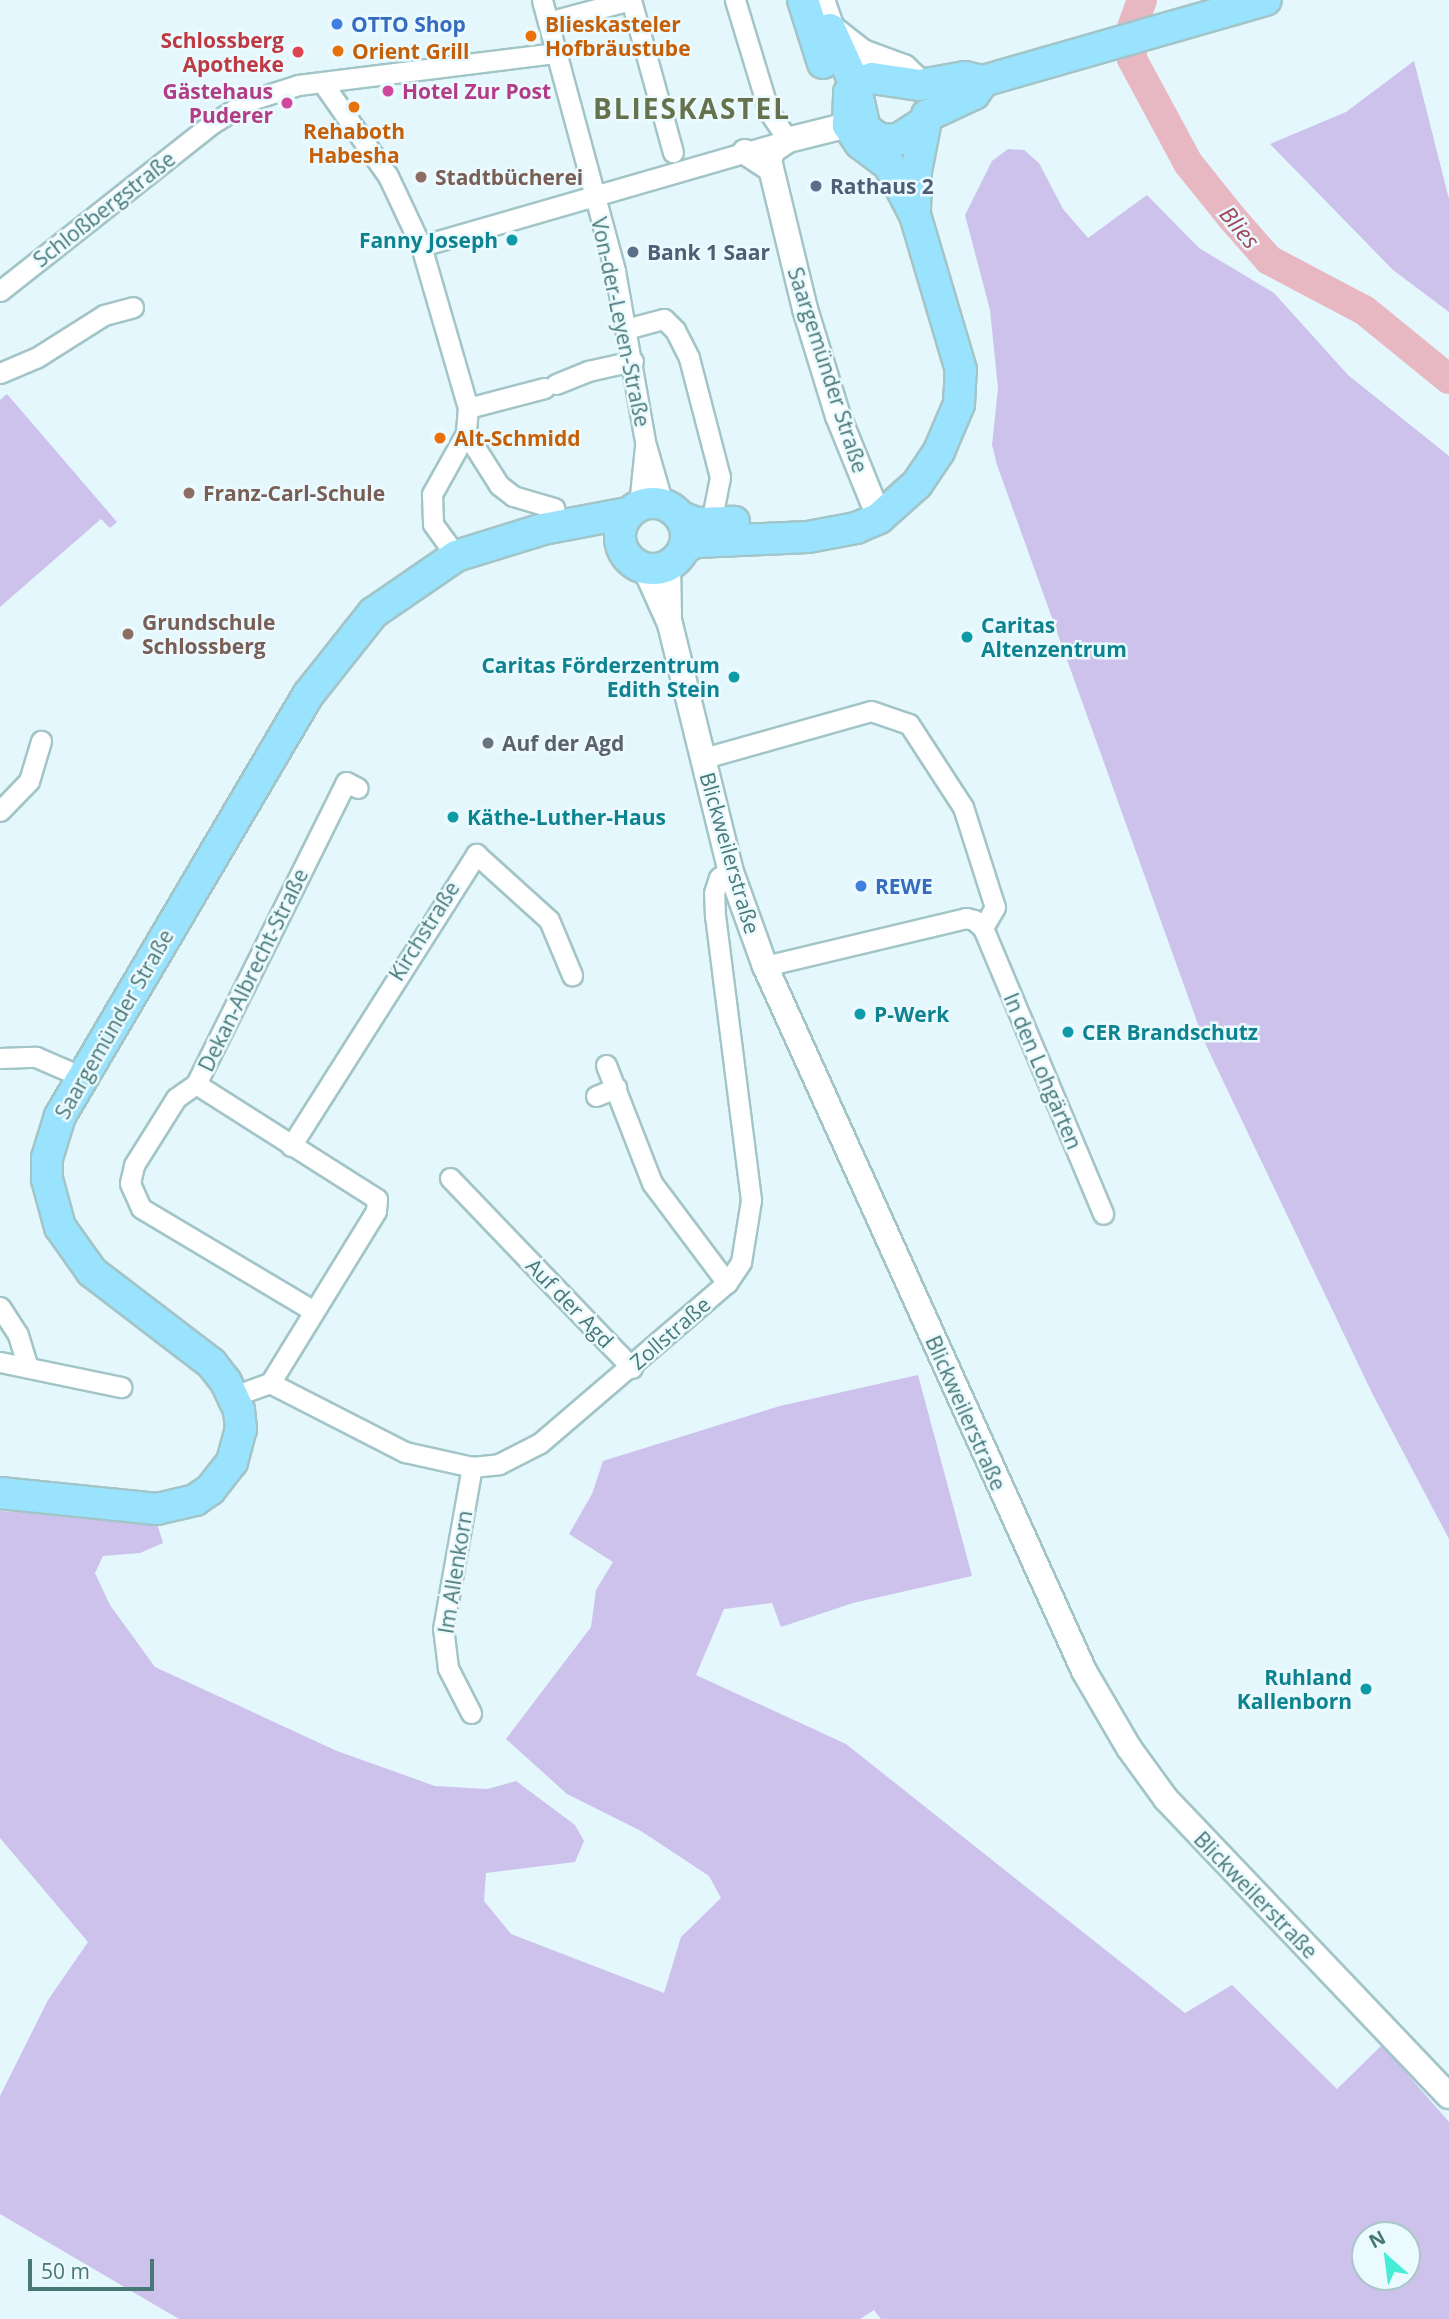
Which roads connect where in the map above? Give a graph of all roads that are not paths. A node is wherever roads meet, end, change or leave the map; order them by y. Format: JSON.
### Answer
{"nodes":[{"id":1,"x":542,"y":0,"type":"edge"},
{"id":2,"x":630,"y":0,"type":"edge"},
{"id":3,"x":735,"y":0,"type":"edge"},
{"id":4,"x":803,"y":0,"type":"edge"},
{"id":5,"x":820,"y":0,"type":"edge"},
{"id":6,"x":1266,"y":0,"type":"edge"},
{"id":7,"x":548,"y":22,"type":"junction"},
{"id":8,"x":830,"y":29,"type":"junction"},
{"id":9,"x":556,"y":53,"type":"junction"},
{"id":10,"x":983,"y":82,"type":"junction"},
{"id":11,"x":324,"y":85,"type":"junction"},
{"id":12,"x":920,"y":85,"type":"junction"},
{"id":13,"x":858,"y":103,"type":"junction"},
{"id":14,"x":926,"y":119,"type":"junction"},
{"id":15,"x":788,"y":141,"type":"junction"},
{"id":16,"x":673,"y":152,"type":"dead end"},
{"id":17,"x":746,"y":152,"type":"junction"},
{"id":18,"x":770,"y":168,"type":"junction"},
{"id":19,"x":595,"y":198,"type":"junction"},
{"id":20,"x":915,"y":215,"type":"junction"},
{"id":21,"x":421,"y":246,"type":"junction"},
{"id":22,"x":3,"y":289,"type":"edge"},
{"id":23,"x":133,"y":307,"type":"dead end"},
{"id":24,"x":626,"y":329,"type":"junction"},
{"id":25,"x":633,"y":361,"type":"junction"},
{"id":26,"x":0,"y":373,"type":"edge"},
{"id":27,"x":468,"y":408,"type":"junction"},
{"id":28,"x":466,"y":433,"type":"junction"},
{"id":29,"x":883,"y":506,"type":"junction"},
{"id":30,"x":653,"y":510,"type":"junction"},
{"id":31,"x":561,"y":517,"type":"junction"},
{"id":32,"x":711,"y":523,"type":"junction"},
{"id":33,"x":620,"y":543,"type":"junction"},
{"id":34,"x":456,"y":556,"type":"junction"},
{"id":35,"x":666,"y":561,"type":"junction"},
{"id":36,"x":41,"y":741,"type":"dead end"},
{"id":37,"x":704,"y":758,"type":"junction"},
{"id":38,"x":358,"y":788,"type":"dead end"},
{"id":39,"x":0,"y":811,"type":"edge"},
{"id":40,"x":730,"y":869,"type":"junction"},
{"id":41,"x":983,"y":928,"type":"junction"},
{"id":42,"x":765,"y":966,"type":"junction"},
{"id":43,"x":572,"y":975,"type":"dead end"},
{"id":44,"x":0,"y":1058,"type":"edge"},
{"id":45,"x":606,"y":1065,"type":"dead end"},
{"id":46,"x":80,"y":1076,"type":"junction"},
{"id":47,"x":196,"y":1084,"type":"junction"},
{"id":48,"x":615,"y":1088,"type":"junction"},
{"id":49,"x":596,"y":1096,"type":"dead end"},
{"id":50,"x":291,"y":1146,"type":"junction"},
{"id":51,"x":450,"y":1178,"type":"dead end"},
{"id":52,"x":1103,"y":1214,"type":"dead end"},
{"id":53,"x":727,"y":1283,"type":"junction"},
{"id":54,"x":0,"y":1307,"type":"edge"},
{"id":55,"x":312,"y":1310,"type":"junction"},
{"id":56,"x":0,"y":1362,"type":"edge"},
{"id":57,"x":28,"y":1367,"type":"junction"},
{"id":58,"x":632,"y":1368,"type":"junction"},
{"id":59,"x":270,"y":1383,"type":"junction"},
{"id":60,"x":121,"y":1387,"type":"dead end"},
{"id":61,"x":234,"y":1396,"type":"junction"},
{"id":62,"x":472,"y":1467,"type":"junction"},
{"id":63,"x":0,"y":1493,"type":"edge"},
{"id":64,"x":471,"y":1713,"type":"dead end"},
{"id":65,"x":1449,"y":2096,"type":"edge"}],
"edges":[{"from":1,"to":7,"type":"street","name":"Von-der-Leyen-Straße"},
{"from":2,"to":7,"type":"street"},
{"from":2,"to":16,"type":"street"},
{"from":3,"to":15,"type":"street"},
{"from":4,"to":13,"type":"main road"},
{"from":5,"to":8,"type":"main road"},
{"from":6,"to":10,"type":"main road"},
{"from":7,"to":9,"type":"street","name":"Von-der-Leyen-Straße"},
{"from":8,"to":12,"type":"main road"},
{"from":8,"to":13,"type":"main road"},
{"from":9,"to":11,"type":"street","name":"Schloßbergstraße"},
{"from":9,"to":19,"type":"street","name":"Von-der-Leyen-Straße"},
{"from":10,"to":12,"type":"main road"},
{"from":10,"to":14,"type":"main road"},
{"from":11,"to":21,"type":"street"},
{"from":11,"to":22,"type":"street","name":"Schloßbergstraße"},
{"from":12,"to":13,"type":"main road"},
{"from":12,"to":14,"type":"main road"},
{"from":13,"to":14,"type":"main road"},
{"from":13,"to":15,"type":"street"},
{"from":13,"to":20,"type":"main road"},
{"from":14,"to":20,"type":"main road"},
{"from":15,"to":17,"type":"street"},
{"from":15,"to":18,"type":"street"},
{"from":17,"to":18,"type":"street"},
{"from":17,"to":19,"type":"street"},
{"from":18,"to":29,"type":"street","name":"Saargemünder Straße"},
{"from":19,"to":21,"type":"street"},
{"from":19,"to":24,"type":"street","name":"Von-der-Leyen-Straße"},
{"from":20,"to":29,"type":"main road"},
{"from":21,"to":27,"type":"street"},
{"from":23,"to":26,"type":"street"},
{"from":24,"to":25,"type":"street","name":"Von-der-Leyen-Straße"},
{"from":24,"to":32,"type":"street"},
{"from":25,"to":27,"type":"street"},
{"from":25,"to":30,"type":"street","name":"Von-der-Leyen-Straße"},
{"from":27,"to":28,"type":"street"},
{"from":28,"to":31,"type":"street"},
{"from":28,"to":34,"type":"street"},
{"from":29,"to":32,"type":"main road","name":"Saargemünder Straße"},
{"from":29,"to":35,"type":"main road"},
{"from":30,"to":31,"type":"main road","name":"Saargemünder Straße"},
{"from":30,"to":32,"type":"main road","name":"Saargemünder Straße"},
{"from":30,"to":33,"type":"main road"},
{"from":30,"to":35,"type":"main road"},
{"from":31,"to":33,"type":"main road","name":"Saargemünder Straße"},
{"from":31,"to":34,"type":"main road","name":"Saargemünder Straße"},
{"from":33,"to":35,"type":"main road"},
{"from":34,"to":46,"type":"main road","name":"Saargemünder Straße"},
{"from":35,"to":37,"type":"street","name":"Blickweilerstraße"},
{"from":36,"to":39,"type":"street"},
{"from":37,"to":40,"type":"street","name":"Blickweilerstraße"},
{"from":37,"to":41,"type":"street"},
{"from":38,"to":47,"type":"street","name":"Dekan-Albrecht-Straße"},
{"from":40,"to":42,"type":"street","name":"Blickweilerstraße"},
{"from":40,"to":53,"type":"street","name":"Zollstraße"},
{"from":41,"to":42,"type":"street"},
{"from":41,"to":52,"type":"street","name":"In den Lohgärten"},
{"from":42,"to":65,"type":"street","name":"Blickweilerstraße"},
{"from":43,"to":50,"type":"street","name":"Kirchstraße"},
{"from":44,"to":46,"type":"street"},
{"from":45,"to":48,"type":"street"},
{"from":46,"to":61,"type":"main road","name":"Saargemünder Straße"},
{"from":47,"to":50,"type":"street"},
{"from":47,"to":55,"type":"street","name":"Dekan-Albrecht-Straße"},
{"from":48,"to":49,"type":"street"},
{"from":48,"to":53,"type":"street"},
{"from":50,"to":55,"type":"street"},
{"from":51,"to":58,"type":"street","name":"Auf der Agd"},
{"from":53,"to":58,"type":"street","name":"Zollstraße"},
{"from":54,"to":57,"type":"street"},
{"from":55,"to":59,"type":"street"},
{"from":56,"to":57,"type":"street"},
{"from":57,"to":60,"type":"street"},
{"from":58,"to":62,"type":"street","name":"Zollstraße"},
{"from":59,"to":61,"type":"street"},
{"from":59,"to":62,"type":"street","name":"Zollstraße"},
{"from":61,"to":63,"type":"main road","name":"Saargemünder Straße"},
{"from":62,"to":64,"type":"street","name":"Im Allenkorn"}]}
